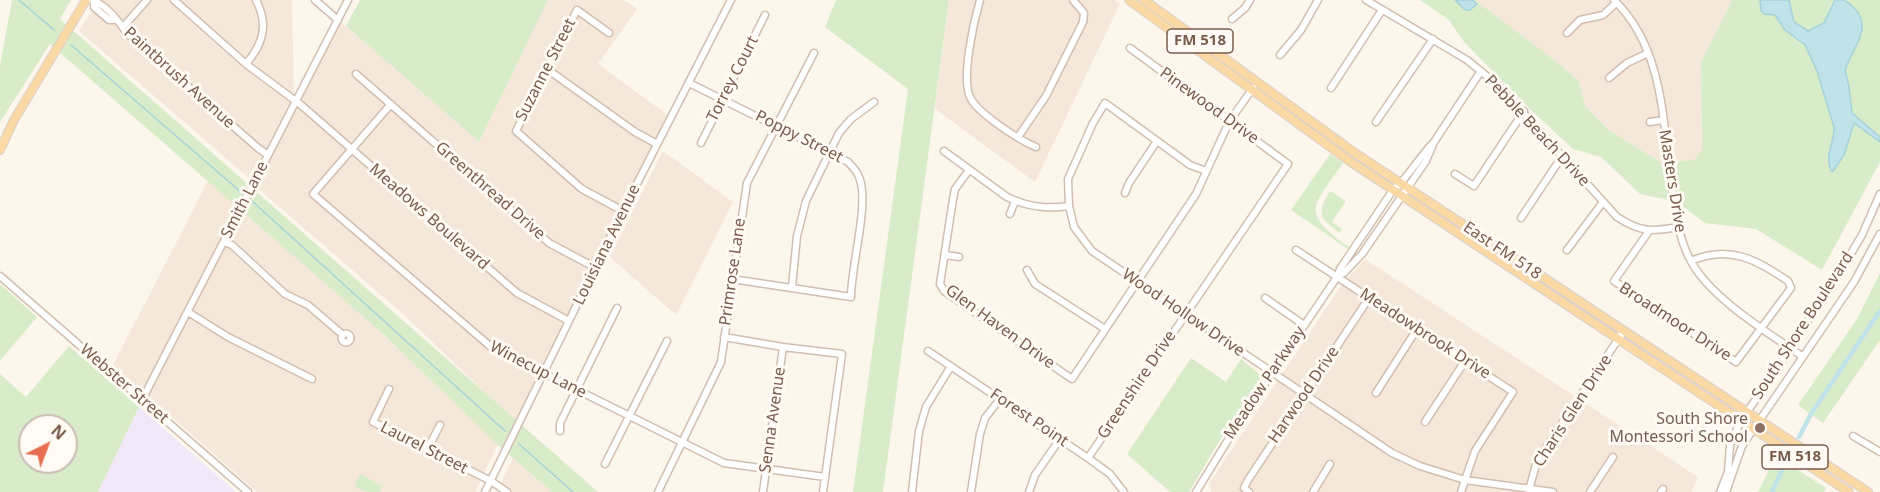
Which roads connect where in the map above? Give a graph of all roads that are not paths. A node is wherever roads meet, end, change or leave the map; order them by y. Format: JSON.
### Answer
{"nodes":[{"id":1,"x":147,"y":0,"type":"edge"},
{"id":2,"x":174,"y":0,"type":"edge"},
{"id":3,"x":256,"y":0,"type":"edge"},
{"id":4,"x":315,"y":0,"type":"edge"},
{"id":5,"x":348,"y":0,"type":"edge"},
{"id":6,"x":731,"y":0,"type":"edge"},
{"id":7,"x":980,"y":0,"type":"edge"},
{"id":8,"x":1073,"y":0,"type":"edge"},
{"id":9,"x":1129,"y":0,"type":"edge"},
{"id":10,"x":1144,"y":0,"type":"edge"},
{"id":11,"x":1250,"y":0,"type":"edge"},
{"id":12,"x":1318,"y":0,"type":"edge"},
{"id":13,"x":1366,"y":0,"type":"edge"},
{"id":14,"x":91,"y":1,"type":"edge"},
{"id":15,"x":1615,"y":1,"type":"edge"},
{"id":16,"x":1382,"y":10,"type":"junction"},
{"id":17,"x":765,"y":15,"type":"dead end"},
{"id":18,"x":1232,"y":19,"type":"dead end"},
{"id":19,"x":338,"y":20,"type":"junction"},
{"id":20,"x":123,"y":27,"type":"junction"},
{"id":21,"x":609,"y":33,"type":"dead end"},
{"id":22,"x":1567,"y":33,"type":"dead end"},
{"id":23,"x":1433,"y":39,"type":"junction"},
{"id":24,"x":1130,"y":48,"type":"dead end"},
{"id":25,"x":814,"y":53,"type":"dead end"},
{"id":26,"x":1648,"y":53,"type":"junction"},
{"id":27,"x":1280,"y":55,"type":"dead end"},
{"id":28,"x":246,"y":64,"type":"junction"},
{"id":29,"x":548,"y":69,"type":"junction"},
{"id":30,"x":1481,"y":71,"type":"junction"},
{"id":31,"x":356,"y":74,"type":"dead end"},
{"id":32,"x":1609,"y":78,"type":"dead end"},
{"id":33,"x":1256,"y":82,"type":"junction"},
{"id":34,"x":689,"y":83,"type":"junction"},
{"id":35,"x":1331,"y":88,"type":"dead end"},
{"id":36,"x":1251,"y":90,"type":"junction"},
{"id":37,"x":723,"y":100,"type":"junction"},
{"id":38,"x":874,"y":102,"type":"dead end"},
{"id":39,"x":296,"y":103,"type":"junction"},
{"id":40,"x":391,"y":104,"type":"junction"},
{"id":41,"x":1524,"y":111,"type":"junction"},
{"id":42,"x":1663,"y":120,"type":"junction"},
{"id":43,"x":1229,"y":122,"type":"junction"},
{"id":44,"x":1377,"y":122,"type":"dead end"},
{"id":45,"x":1650,"y":122,"type":"dead end"},
{"id":46,"x":776,"y":125,"type":"junction"},
{"id":47,"x":1018,"y":137,"type":"junction"},
{"id":48,"x":1157,"y":141,"type":"junction"},
{"id":49,"x":701,"y":143,"type":"dead end"},
{"id":50,"x":657,"y":144,"type":"junction"},
{"id":51,"x":1036,"y":147,"type":"dead end"},
{"id":52,"x":352,"y":149,"type":"junction"},
{"id":53,"x":0,"y":150,"type":"edge"},
{"id":54,"x":944,"y":151,"type":"dead end"},
{"id":55,"x":831,"y":152,"type":"junction"},
{"id":56,"x":268,"y":155,"type":"junction"},
{"id":57,"x":1563,"y":155,"type":"junction"},
{"id":58,"x":1288,"y":164,"type":"joint"},
{"id":59,"x":969,"y":170,"type":"junction"},
{"id":60,"x":1206,"y":171,"type":"junction"},
{"id":61,"x":1455,"y":174,"type":"dead end"},
{"id":62,"x":1404,"y":186,"type":"junction"},
{"id":63,"x":1393,"y":190,"type":"junction"},
{"id":64,"x":1125,"y":193,"type":"dead end"},
{"id":65,"x":1880,"y":194,"type":"edge"},
{"id":66,"x":1401,"y":196,"type":"junction"},
{"id":67,"x":1015,"y":201,"type":"junction"},
{"id":68,"x":1603,"y":202,"type":"junction"},
{"id":69,"x":1069,"y":206,"type":"junction"},
{"id":70,"x":623,"y":211,"type":"junction"},
{"id":71,"x":1011,"y":214,"type":"dead end"},
{"id":72,"x":1521,"y":218,"type":"dead end"},
{"id":73,"x":1678,"y":227,"type":"junction"},
{"id":74,"x":1649,"y":231,"type":"junction"},
{"id":75,"x":1880,"y":234,"type":"edge"},
{"id":76,"x":226,"y":243,"type":"junction"},
{"id":77,"x":1296,"y":250,"type":"dead end"},
{"id":78,"x":1567,"y":250,"type":"dead end"},
{"id":79,"x":945,"y":255,"type":"junction"},
{"id":80,"x":959,"y":257,"type":"dead end"},
{"id":81,"x":1691,"y":261,"type":"junction"},
{"id":82,"x":596,"y":268,"type":"junction"},
{"id":83,"x":1027,"y":270,"type":"dead end"},
{"id":84,"x":1538,"y":275,"type":"junction"},
{"id":85,"x":0,"y":276,"type":"edge"},
{"id":86,"x":1337,"y":277,"type":"junction"},
{"id":87,"x":732,"y":279,"type":"junction"},
{"id":88,"x":1137,"y":283,"type":"junction"},
{"id":89,"x":1534,"y":284,"type":"junction"},
{"id":90,"x":792,"y":287,"type":"junction"},
{"id":91,"x":1265,"y":298,"type":"dead end"},
{"id":92,"x":1369,"y":298,"type":"junction"},
{"id":93,"x":617,"y":308,"type":"dead end"},
{"id":94,"x":188,"y":312,"type":"junction"},
{"id":95,"x":1185,"y":314,"type":"junction"},
{"id":96,"x":569,"y":321,"type":"junction"},
{"id":97,"x":1304,"y":325,"type":"junction"},
{"id":98,"x":1762,"y":327,"type":"junction"},
{"id":99,"x":1106,"y":329,"type":"junction"},
{"id":100,"x":1417,"y":329,"type":"junction"},
{"id":101,"x":343,"y":335,"type":"dead end"},
{"id":102,"x":1621,"y":336,"type":"junction"},
{"id":103,"x":724,"y":337,"type":"junction"},
{"id":104,"x":667,"y":341,"type":"dead end"},
{"id":105,"x":783,"y":347,"type":"junction"},
{"id":106,"x":1790,"y":347,"type":"junction"},
{"id":107,"x":928,"y":351,"type":"dead end"},
{"id":108,"x":1803,"y":357,"type":"junction"},
{"id":109,"x":1465,"y":361,"type":"junction"},
{"id":110,"x":951,"y":366,"type":"junction"},
{"id":111,"x":543,"y":373,"type":"junction"},
{"id":112,"x":1272,"y":373,"type":"junction"},
{"id":113,"x":312,"y":379,"type":"dead end"},
{"id":114,"x":389,"y":389,"type":"dead end"},
{"id":115,"x":576,"y":390,"type":"junction"},
{"id":116,"x":1376,"y":393,"type":"dead end"},
{"id":117,"x":1304,"y":394,"type":"junction"},
{"id":118,"x":1000,"y":399,"type":"junction"},
{"id":119,"x":142,"y":400,"type":"junction"},
{"id":120,"x":1746,"y":412,"type":"junction"},
{"id":121,"x":629,"y":416,"type":"junction"},
{"id":122,"x":1741,"y":420,"type":"junction"},
{"id":123,"x":1425,"y":422,"type":"dead end"},
{"id":124,"x":1760,"y":422,"type":"junction"},
{"id":125,"x":440,"y":425,"type":"dead end"},
{"id":126,"x":1754,"y":430,"type":"junction"},
{"id":127,"x":560,"y":431,"type":"dead end"},
{"id":128,"x":1853,"y":435,"type":"dead end"},
{"id":129,"x":1060,"y":439,"type":"junction"},
{"id":130,"x":682,"y":443,"type":"junction"},
{"id":131,"x":427,"y":450,"type":"junction"},
{"id":132,"x":1880,"y":452,"type":"edge"},
{"id":133,"x":1613,"y":457,"type":"dead end"},
{"id":134,"x":1088,"y":458,"type":"junction"},
{"id":135,"x":605,"y":464,"type":"dead end"},
{"id":136,"x":1330,"y":464,"type":"dead end"},
{"id":137,"x":766,"y":469,"type":"junction"},
{"id":138,"x":825,"y":477,"type":"junction"},
{"id":139,"x":1465,"y":480,"type":"junction"},
{"id":140,"x":490,"y":481,"type":"junction"},
{"id":141,"x":1852,"y":483,"type":"junction"},
{"id":142,"x":1529,"y":490,"type":"edge"},
{"id":143,"x":1848,"y":491,"type":"edge"},
{"id":144,"x":248,"y":492,"type":"edge"},
{"id":145,"x":485,"y":492,"type":"edge"},
{"id":146,"x":507,"y":492,"type":"edge"},
{"id":147,"x":658,"y":492,"type":"edge"},
{"id":148,"x":763,"y":492,"type":"edge"},
{"id":149,"x":823,"y":492,"type":"edge"},
{"id":150,"x":912,"y":492,"type":"edge"},
{"id":151,"x":971,"y":492,"type":"edge"},
{"id":152,"x":1029,"y":492,"type":"edge"},
{"id":153,"x":1124,"y":492,"type":"edge"},
{"id":154,"x":1196,"y":492,"type":"edge"},
{"id":155,"x":1249,"y":492,"type":"edge"},
{"id":156,"x":1313,"y":492,"type":"edge"},
{"id":157,"x":1461,"y":492,"type":"edge"},
{"id":158,"x":1553,"y":492,"type":"edge"},
{"id":159,"x":1590,"y":492,"type":"edge"},
{"id":160,"x":1720,"y":492,"type":"edge"},
{"id":161,"x":1726,"y":492,"type":"edge"},
{"id":162,"x":1868,"y":492,"type":"edge"}],
"edges":[{"from":1,"to":20,"type":"street"},
{"from":2,"to":28,"type":"street","name":"Meadows Boulevard"},
{"from":3,"to":28,"type":"street"},
{"from":4,"to":19,"type":"street"},
{"from":5,"to":19,"type":"street","name":"Smith Lane"},
{"from":6,"to":34,"type":"street","name":"Louisiana Avenue"},
{"from":7,"to":47,"type":"street"},
{"from":8,"to":47,"type":"street"},
{"from":9,"to":36,"type":"main road","name":"East FM 518","number":"FM 518"},
{"from":10,"to":33,"type":"main road","name":"East FM 518","number":"FM 518"},
{"from":11,"to":18,"type":"street"},
{"from":12,"to":27,"type":"street"},
{"from":13,"to":16,"type":"street","name":"Pebble Beach Drive"},
{"from":14,"to":20,"type":"street","name":"Paintbrush Avenue"},
{"from":14,"to":53,"type":"main road"},
{"from":15,"to":22,"type":"street"},
{"from":15,"to":26,"type":"street","name":"Masters Drive"},
{"from":16,"to":23,"type":"street","name":"Pebble Beach Drive"},
{"from":16,"to":35,"type":"street"},
{"from":17,"to":37,"type":"street","name":"Torrey Court"},
{"from":19,"to":39,"type":"street","name":"Smith Lane"},
{"from":20,"to":56,"type":"street","name":"Paintbrush Avenue"},
{"from":21,"to":29,"type":"street","name":"Suzanne Street"},
{"from":23,"to":30,"type":"street","name":"Pebble Beach Drive"},
{"from":23,"to":44,"type":"street"},
{"from":24,"to":43,"type":"street","name":"Pinewood Drive"},
{"from":25,"to":46,"type":"street","name":"Primrose Lane"},
{"from":26,"to":32,"type":"street"},
{"from":26,"to":42,"type":"street","name":"Masters Drive"},
{"from":28,"to":39,"type":"street","name":"Meadows Boulevard"},
{"from":29,"to":50,"type":"street"},
{"from":29,"to":70,"type":"street","name":"Suzanne Street"},
{"from":30,"to":41,"type":"street","name":"Pebble Beach Drive"},
{"from":30,"to":62,"type":"street"},
{"from":31,"to":40,"type":"street","name":"Greenthread Drive"},
{"from":33,"to":36,"type":"street"},
{"from":33,"to":62,"type":"main road","name":"East FM 518","number":"FM 518"},
{"from":34,"to":37,"type":"street","name":"Poppy Street"},
{"from":34,"to":50,"type":"street","name":"Louisiana Avenue"},
{"from":36,"to":43,"type":"street"},
{"from":36,"to":63,"type":"main road","name":"East FM 518","number":"FM 518"},
{"from":37,"to":46,"type":"street","name":"Poppy Street"},
{"from":37,"to":49,"type":"street","name":"Torrey Court"},
{"from":38,"to":55,"type":"street"},
{"from":39,"to":52,"type":"street","name":"Meadows Boulevard"},
{"from":39,"to":56,"type":"street","name":"Smith Lane"},
{"from":40,"to":52,"type":"street"},
{"from":40,"to":82,"type":"street","name":"Greenthread Drive"},
{"from":41,"to":57,"type":"street","name":"Pebble Beach Drive"},
{"from":41,"to":61,"type":"street"},
{"from":42,"to":45,"type":"street"},
{"from":42,"to":73,"type":"street","name":"Masters Drive"},
{"from":43,"to":58,"type":"street","name":"Pinewood Drive"},
{"from":43,"to":60,"type":"street"},
{"from":46,"to":55,"type":"street","name":"Poppy Street"},
{"from":46,"to":87,"type":"street","name":"Primrose Lane"},
{"from":47,"to":51,"type":"street"},
{"from":48,"to":60,"type":"street"},
{"from":48,"to":64,"type":"street"},
{"from":48,"to":69,"type":"street","name":"Wood Hollow Drive"},
{"from":50,"to":70,"type":"street","name":"Louisiana Avenue"},
{"from":52,"to":96,"type":"street","name":"Meadows Boulevard"},
{"from":52,"to":111,"type":"street","name":"Winecup Lane"},
{"from":54,"to":59,"type":"street"},
{"from":55,"to":90,"type":"street"},
{"from":55,"to":90,"type":"street","name":"Poppy Street"},
{"from":56,"to":76,"type":"street","name":"Smith Lane"},
{"from":57,"to":68,"type":"street","name":"Pebble Beach Drive"},
{"from":57,"to":72,"type":"street"},
{"from":58,"to":95,"type":"street","name":"Greenshire Drive"},
{"from":59,"to":67,"type":"street"},
{"from":59,"to":79,"type":"street","name":"Glen Haven Drive"},
{"from":60,"to":88,"type":"street"},
{"from":62,"to":63,"type":"street","name":"Meadow Parkway"},
{"from":62,"to":66,"type":"street","name":"Meadow Parkway"},
{"from":62,"to":84,"type":"main road","name":"East FM 518","number":"FM 518"},
{"from":63,"to":66,"type":"main road","name":"East FM 518","number":"FM 518"},
{"from":63,"to":86,"type":"street","name":"Meadow Parkway"},
{"from":65,"to":106,"type":"street","name":"South Shore Boulevard"},
{"from":66,"to":86,"type":"street","name":"Meadow Parkway"},
{"from":66,"to":89,"type":"main road","name":"East FM 518","number":"FM 518"},
{"from":67,"to":69,"type":"street"},
{"from":67,"to":71,"type":"street"},
{"from":68,"to":74,"type":"street","name":"Pebble Beach Drive"},
{"from":68,"to":78,"type":"street"},
{"from":69,"to":88,"type":"street","name":"Wood Hollow Drive"},
{"from":70,"to":82,"type":"street","name":"Louisiana Avenue"},
{"from":73,"to":74,"type":"street","name":"Pebble Beach Drive"},
{"from":73,"to":81,"type":"street","name":"Masters Drive"},
{"from":74,"to":98,"type":"street","name":"Broadmoor Drive"},
{"from":75,"to":108,"type":"street","name":"South Shore Boulevard"},
{"from":76,"to":94,"type":"street","name":"Smith Lane"},
{"from":76,"to":101,"type":"street"},
{"from":77,"to":86,"type":"street","name":"Meadowbrook Drive"},
{"from":79,"to":80,"type":"street"},
{"from":79,"to":99,"type":"street","name":"Glen Haven Drive"},
{"from":81,"to":98,"type":"street","name":"Masters Drive"},
{"from":81,"to":98,"type":"street"},
{"from":82,"to":96,"type":"street","name":"Louisiana Avenue"},
{"from":83,"to":99,"type":"street"},
{"from":84,"to":89,"type":"main road"},
{"from":84,"to":102,"type":"main road","name":"East FM 518","number":"FM 518"},
{"from":85,"to":119,"type":"street","name":"Webster Street"},
{"from":86,"to":92,"type":"street","name":"Meadowbrook Drive"},
{"from":86,"to":97,"type":"street","name":"Meadow Parkway"},
{"from":87,"to":90,"type":"street"},
{"from":87,"to":103,"type":"street","name":"Primrose Lane"},
{"from":88,"to":95,"type":"street","name":"Wood Hollow Drive"},
{"from":88,"to":99,"type":"street"},
{"from":89,"to":102,"type":"main road","name":"East FM 518","number":"FM 518"},
{"from":91,"to":97,"type":"street"},
{"from":92,"to":100,"type":"street","name":"Meadowbrook Drive"},
{"from":92,"to":117,"type":"street","name":"Harwood Drive"},
{"from":93,"to":115,"type":"street"},
{"from":94,"to":113,"type":"street"},
{"from":94,"to":119,"type":"street","name":"Smith Lane"},
{"from":95,"to":112,"type":"street","name":"Wood Hollow Drive"},
{"from":95,"to":134,"type":"street","name":"Greenshire Drive"},
{"from":96,"to":111,"type":"street","name":"Louisiana Avenue"},
{"from":97,"to":112,"type":"street","name":"Meadow Parkway"},
{"from":98,"to":106,"type":"street","name":"Masters Drive"},
{"from":100,"to":109,"type":"street","name":"Meadowbrook Drive"},
{"from":100,"to":116,"type":"street"},
{"from":102,"to":120,"type":"main road","name":"East FM 518","number":"FM 518"},
{"from":102,"to":122,"type":"main road","name":"East FM 518","number":"FM 518"},
{"from":102,"to":142,"type":"street","name":"Charis Glen Drive"},
{"from":103,"to":105,"type":"street"},
{"from":103,"to":130,"type":"street","name":"Primrose Lane"},
{"from":104,"to":121,"type":"street"},
{"from":105,"to":137,"type":"street","name":"Senna Avenue"},
{"from":105,"to":138,"type":"street"},
{"from":106,"to":108,"type":"street","name":"Masters Drive"},
{"from":106,"to":120,"type":"street","name":"South Shore Boulevard"},
{"from":107,"to":110,"type":"street","name":"Forest Point"},
{"from":108,"to":124,"type":"street","name":"South Shore Boulevard"},
{"from":109,"to":123,"type":"street"},
{"from":109,"to":139,"type":"street","name":"Meadowbrook Drive"},
{"from":110,"to":118,"type":"street","name":"Forest Point"},
{"from":110,"to":150,"type":"street"},
{"from":111,"to":115,"type":"street","name":"Winecup Lane"},
{"from":111,"to":140,"type":"street","name":"Louisiana Avenue"},
{"from":112,"to":117,"type":"street","name":"Wood Hollow Drive"},
{"from":112,"to":154,"type":"street","name":"Meadow Parkway"},
{"from":114,"to":131,"type":"street","name":"Laurel Street"},
{"from":115,"to":121,"type":"street","name":"Winecup Lane"},
{"from":115,"to":127,"type":"street"},
{"from":117,"to":139,"type":"street","name":"Wood Hollow Drive"},
{"from":117,"to":155,"type":"street","name":"Harwood Drive"},
{"from":118,"to":129,"type":"street","name":"Forest Point"},
{"from":118,"to":151,"type":"street"},
{"from":119,"to":144,"type":"street","name":"Webster Street"},
{"from":120,"to":122,"type":"street","name":"South Shore Boulevard"},
{"from":120,"to":124,"type":"main road","name":"East FM 518","number":"FM 518"},
{"from":121,"to":130,"type":"street","name":"Winecup Lane"},
{"from":121,"to":135,"type":"street"},
{"from":122,"to":126,"type":"main road","name":"East FM 518","number":"FM 518"},
{"from":122,"to":160,"type":"street","name":"South Shore Boulevard"},
{"from":124,"to":126,"type":"street","name":"South Shore Boulevard"},
{"from":124,"to":141,"type":"main road","name":"East FM 518","number":"FM 518"},
{"from":125,"to":131,"type":"street"},
{"from":126,"to":143,"type":"main road","name":"East FM 518","number":"FM 518"},
{"from":126,"to":161,"type":"street","name":"South Shore Boulevard"},
{"from":128,"to":132,"type":"street"},
{"from":129,"to":134,"type":"street","name":"Forest Point"},
{"from":129,"to":152,"type":"street"},
{"from":130,"to":137,"type":"street","name":"Winecup Lane"},
{"from":130,"to":147,"type":"street","name":"Primrose Lane"},
{"from":131,"to":140,"type":"street","name":"Laurel Street"},
{"from":133,"to":159,"type":"street"},
{"from":134,"to":153,"type":"street","name":"Forest Point"},
{"from":136,"to":156,"type":"street"},
{"from":137,"to":138,"type":"street","name":"Winecup Lane"},
{"from":137,"to":148,"type":"street","name":"Senna Avenue"},
{"from":138,"to":149,"type":"street"},
{"from":139,"to":142,"type":"street","name":"Wood Hollow Drive"},
{"from":139,"to":157,"type":"street"},
{"from":140,"to":145,"type":"street","name":"Louisiana Avenue"},
{"from":140,"to":146,"type":"street","name":"Laurel Street"},
{"from":141,"to":143,"type":"main road"},
{"from":141,"to":162,"type":"main road","name":"East FM 518","number":"FM 518"},
{"from":142,"to":158,"type":"street","name":"Wood Hollow Drive"}]}
